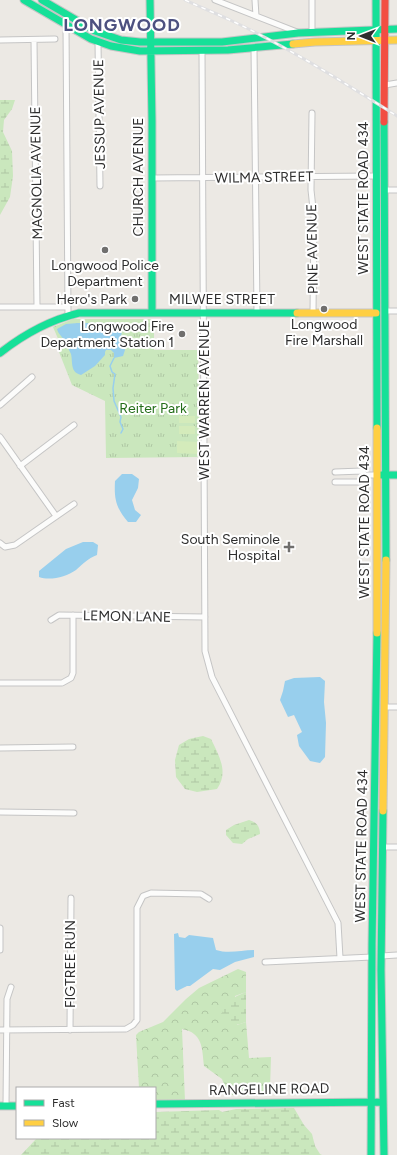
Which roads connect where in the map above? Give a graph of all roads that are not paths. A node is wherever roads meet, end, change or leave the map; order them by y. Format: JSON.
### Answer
{"nodes":[{"id":1,"x":24,"y":0,"type":"edge"},
{"id":2,"x":42,"y":0,"type":"edge"},
{"id":3,"x":150,"y":0,"type":"edge"},
{"id":4,"x":215,"y":0,"type":"edge"},
{"id":5,"x":255,"y":0,"type":"edge"},
{"id":6,"x":312,"y":0,"type":"edge"},
{"id":7,"x":376,"y":0,"type":"edge"},
{"id":8,"x":385,"y":0,"type":"edge"},
{"id":9,"x":256,"y":16,"type":"junction"},
{"id":10,"x":70,"y":17,"type":"junction"},
{"id":11,"x":66,"y":26,"type":"junction"},
{"id":12,"x":397,"y":29,"type":"edge"},
{"id":13,"x":376,"y":30,"type":"junction"},
{"id":14,"x":386,"y":30,"type":"junction"},
{"id":15,"x":312,"y":32,"type":"junction"},
{"id":16,"x":298,"y":33,"type":"junction"},
{"id":17,"x":0,"y":40,"type":"edge"},
{"id":18,"x":34,"y":40,"type":"junction"},
{"id":19,"x":55,"y":40,"type":"dead end"},
{"id":20,"x":397,"y":40,"type":"edge"},
{"id":21,"x":376,"y":41,"type":"junction"},
{"id":22,"x":385,"y":41,"type":"junction"},
{"id":23,"x":98,"y":42,"type":"junction"},
{"id":24,"x":150,"y":42,"type":"junction"},
{"id":25,"x":254,"y":48,"type":"junction"},
{"id":26,"x":150,"y":51,"type":"junction"},
{"id":27,"x":202,"y":51,"type":"junction"},
{"id":28,"x":397,"y":83,"type":"edge"},
{"id":29,"x":385,"y":85,"type":"junction"},
{"id":30,"x":312,"y":113,"type":"dead end"},
{"id":31,"x":312,"y":176,"type":"junction"},
{"id":32,"x":376,"y":176,"type":"junction"},
{"id":33,"x":204,"y":177,"type":"junction"},
{"id":34,"x":256,"y":177,"type":"junction"},
{"id":35,"x":152,"y":178,"type":"junction"},
{"id":36,"x":100,"y":186,"type":"dead end"},
{"id":37,"x":385,"y":190,"type":"junction"},
{"id":38,"x":397,"y":190,"type":"edge"},
{"id":39,"x":376,"y":296,"type":"junction"},
{"id":40,"x":0,"y":307,"type":"edge"},
{"id":41,"x":38,"y":307,"type":"junction"},
{"id":42,"x":68,"y":307,"type":"junction"},
{"id":43,"x":385,"y":311,"type":"junction"},
{"id":44,"x":152,"y":312,"type":"junction"},
{"id":45,"x":204,"y":312,"type":"junction"},
{"id":46,"x":257,"y":312,"type":"junction"},
{"id":47,"x":397,"y":312,"type":"edge"},
{"id":48,"x":313,"y":313,"type":"junction"},
{"id":49,"x":376,"y":313,"type":"junction"},
{"id":50,"x":68,"y":315,"type":"junction"},
{"id":51,"x":385,"y":326,"type":"junction"},
{"id":52,"x":0,"y":353,"type":"edge"},
{"id":53,"x":32,"y":377,"type":"dead end"},
{"id":54,"x":0,"y":405,"type":"edge"},
{"id":55,"x":74,"y":425,"type":"dead end"},
{"id":56,"x":0,"y":437,"type":"edge"},
{"id":57,"x":20,"y":466,"type":"junction"},
{"id":58,"x":335,"y":472,"type":"dead end"},
{"id":59,"x":386,"y":475,"type":"junction"},
{"id":60,"x":397,"y":475,"type":"edge"},
{"id":61,"x":365,"y":476,"type":"junction"},
{"id":62,"x":377,"y":476,"type":"junction"},
{"id":63,"x":335,"y":482,"type":"dead end"},
{"id":64,"x":74,"y":504,"type":"dead end"},
{"id":65,"x":56,"y":516,"type":"junction"},
{"id":66,"x":0,"y":543,"type":"edge"},
{"id":67,"x":73,"y":615,"type":"junction"},
{"id":68,"x":205,"y":617,"type":"junction"},
{"id":69,"x":51,"y":620,"type":"dead end"},
{"id":70,"x":0,"y":683,"type":"edge"},
{"id":71,"x":376,"y":694,"type":"junction"},
{"id":72,"x":384,"y":707,"type":"junction"},
{"id":73,"x":397,"y":707,"type":"edge"},
{"id":74,"x":376,"y":708,"type":"junction"},
{"id":75,"x":384,"y":723,"type":"junction"},
{"id":76,"x":74,"y":747,"type":"dead end"},
{"id":77,"x":0,"y":748,"type":"edge"},
{"id":78,"x":0,"y":812,"type":"edge"},
{"id":79,"x":74,"y":813,"type":"dead end"},
{"id":80,"x":382,"y":847,"type":"junction"},
{"id":81,"x":397,"y":847,"type":"edge"},
{"id":82,"x":71,"y":898,"type":"dead end"},
{"id":83,"x":209,"y":899,"type":"dead end"},
{"id":84,"x":0,"y":928,"type":"edge"},
{"id":85,"x":372,"y":944,"type":"junction"},
{"id":86,"x":0,"y":950,"type":"edge"},
{"id":87,"x":381,"y":956,"type":"junction"},
{"id":88,"x":397,"y":956,"type":"edge"},
{"id":89,"x":340,"y":958,"type":"junction"},
{"id":90,"x":372,"y":958,"type":"junction"},
{"id":91,"x":265,"y":962,"type":"dead end"},
{"id":92,"x":381,"y":970,"type":"junction"},
{"id":93,"x":11,"y":986,"type":"dead end"},
{"id":94,"x":0,"y":1030,"type":"edge"},
{"id":95,"x":7,"y":1030,"type":"junction"},
{"id":96,"x":70,"y":1030,"type":"junction"},
{"id":97,"x":370,"y":1102,"type":"junction"},
{"id":98,"x":383,"y":1102,"type":"junction"},
{"id":99,"x":156,"y":1104,"type":"edge"},
{"id":100,"x":3,"y":1106,"type":"edge"},
{"id":101,"x":16,"y":1106,"type":"edge"},
{"id":102,"x":371,"y":1155,"type":"edge"},
{"id":103,"x":384,"y":1155,"type":"edge"}],
"edges":[{"from":1,"to":11,"type":"main road"},
{"from":2,"to":10,"type":"main road"},
{"from":3,"to":24,"type":"main road","name":"CHURCH AVENUE"},
{"from":4,"to":9,"type":"street"},
{"from":5,"to":9,"type":"street"},
{"from":6,"to":15,"type":"street"},
{"from":7,"to":13,"type":"main road","name":"WEST STATE ROAD 434"},
{"from":8,"to":14,"type":"main road","name":"WEST STATE ROAD 434"},
{"from":9,"to":16,"type":"street"},
{"from":10,"to":11,"type":"main road"},
{"from":10,"to":24,"type":"main road"},
{"from":11,"to":23,"type":"main road"},
{"from":11,"to":42,"type":"street"},
{"from":12,"to":14,"type":"main road"},
{"from":13,"to":14,"type":"main road"},
{"from":13,"to":15,"type":"main road"},
{"from":13,"to":21,"type":"main road","name":"WEST STATE ROAD 434"},
{"from":14,"to":22,"type":"main road","name":"WEST STATE ROAD 434"},
{"from":15,"to":16,"type":"main road"},
{"from":16,"to":24,"type":"main road"},
{"from":17,"to":18,"type":"street"},
{"from":18,"to":19,"type":"street"},
{"from":18,"to":41,"type":"street","name":"MAGNOLIA AVENUE"},
{"from":20,"to":22,"type":"main road"},
{"from":21,"to":22,"type":"main road"},
{"from":21,"to":25,"type":"main road"},
{"from":21,"to":32,"type":"main road","name":"WEST STATE ROAD 434"},
{"from":22,"to":29,"type":"main road","name":"WEST STATE ROAD 434"},
{"from":23,"to":26,"type":"main road"},
{"from":23,"to":36,"type":"street","name":"JESSUP AVENUE"},
{"from":24,"to":26,"type":"main road","name":"CHURCH AVENUE"},
{"from":25,"to":27,"type":"main road"},
{"from":25,"to":34,"type":"street"},
{"from":26,"to":27,"type":"main road"},
{"from":26,"to":35,"type":"main road","name":"CHURCH AVENUE"},
{"from":27,"to":33,"type":"street","name":"WEST WARREN AVENUE"},
{"from":28,"to":29,"type":"street"},
{"from":29,"to":37,"type":"main road","name":"WEST STATE ROAD 434"},
{"from":30,"to":31,"type":"street","name":"PINE AVENUE"},
{"from":31,"to":32,"type":"street","name":"WILMA STREET"},
{"from":31,"to":34,"type":"street","name":"WILMA STREET"},
{"from":31,"to":48,"type":"street","name":"PINE AVENUE"},
{"from":32,"to":39,"type":"main road","name":"WEST STATE ROAD 434"},
{"from":33,"to":34,"type":"street","name":"WILMA STREET"},
{"from":33,"to":35,"type":"street","name":"WILMA STREET"},
{"from":33,"to":45,"type":"street","name":"WEST WARREN AVENUE"},
{"from":34,"to":46,"type":"street"},
{"from":35,"to":44,"type":"main road","name":"CHURCH AVENUE"},
{"from":37,"to":38,"type":"street"},
{"from":37,"to":43,"type":"main road","name":"WEST STATE ROAD 434"},
{"from":39,"to":43,"type":"main road"},
{"from":39,"to":49,"type":"main road","name":"WEST STATE ROAD 434"},
{"from":40,"to":41,"type":"street"},
{"from":41,"to":42,"type":"street"},
{"from":42,"to":50,"type":"street"},
{"from":43,"to":47,"type":"street"},
{"from":43,"to":51,"type":"main road","name":"WEST STATE ROAD 434"},
{"from":44,"to":45,"type":"main road","name":"MILWEE STREET"},
{"from":44,"to":50,"type":"main road","name":"MILWEE STREET"},
{"from":45,"to":46,"type":"main road","name":"MILWEE STREET"},
{"from":45,"to":68,"type":"street","name":"WEST WARREN AVENUE"},
{"from":46,"to":48,"type":"main road","name":"MILWEE STREET"},
{"from":48,"to":49,"type":"main road","name":"MILWEE STREET"},
{"from":49,"to":51,"type":"main road"},
{"from":49,"to":62,"type":"main road","name":"WEST STATE ROAD 434"},
{"from":50,"to":52,"type":"main road"},
{"from":51,"to":59,"type":"main road","name":"WEST STATE ROAD 434"},
{"from":53,"to":54,"type":"street"},
{"from":55,"to":57,"type":"street"},
{"from":56,"to":57,"type":"street"},
{"from":57,"to":65,"type":"street"},
{"from":58,"to":61,"type":"street"},
{"from":59,"to":60,"type":"main road"},
{"from":59,"to":62,"type":"main road"},
{"from":59,"to":72,"type":"main road","name":"WEST STATE ROAD 434"},
{"from":61,"to":62,"type":"street"},
{"from":61,"to":63,"type":"street"},
{"from":62,"to":71,"type":"main road","name":"WEST STATE ROAD 434"},
{"from":64,"to":65,"type":"street"},
{"from":65,"to":66,"type":"street"},
{"from":67,"to":68,"type":"street","name":"LEMON LANE"},
{"from":67,"to":69,"type":"street","name":"LEMON LANE"},
{"from":67,"to":70,"type":"street"},
{"from":68,"to":89,"type":"street","name":"WEST WARREN AVENUE"},
{"from":71,"to":72,"type":"main road"},
{"from":71,"to":74,"type":"main road","name":"WEST STATE ROAD 434"},
{"from":72,"to":73,"type":"street"},
{"from":72,"to":75,"type":"main road","name":"WEST STATE ROAD 434"},
{"from":74,"to":75,"type":"main road"},
{"from":74,"to":85,"type":"main road","name":"WEST STATE ROAD 434"},
{"from":75,"to":80,"type":"main road","name":"WEST STATE ROAD 434"},
{"from":76,"to":77,"type":"street"},
{"from":78,"to":79,"type":"street"},
{"from":80,"to":81,"type":"street"},
{"from":80,"to":87,"type":"main road","name":"WEST STATE ROAD 434"},
{"from":82,"to":96,"type":"street","name":"FIGTREE RUN"},
{"from":83,"to":96,"type":"street"},
{"from":84,"to":86,"type":"street"},
{"from":85,"to":87,"type":"main road"},
{"from":85,"to":90,"type":"main road","name":"WEST STATE ROAD 434"},
{"from":87,"to":88,"type":"street"},
{"from":87,"to":92,"type":"main road","name":"WEST STATE ROAD 434"},
{"from":89,"to":90,"type":"street"},
{"from":89,"to":91,"type":"street"},
{"from":90,"to":92,"type":"main road"},
{"from":90,"to":97,"type":"main road","name":"WEST STATE ROAD 434"},
{"from":92,"to":98,"type":"main road","name":"WEST STATE ROAD 434"},
{"from":93,"to":95,"type":"street"},
{"from":94,"to":95,"type":"street"},
{"from":95,"to":96,"type":"street"},
{"from":95,"to":100,"type":"street"},
{"from":97,"to":98,"type":"main road","name":"RANGELINE ROAD"},
{"from":97,"to":99,"type":"main road","name":"RANGELINE ROAD"},
{"from":97,"to":102,"type":"main road","name":"WEST STATE ROAD 434"},
{"from":98,"to":103,"type":"main road"},
{"from":100,"to":101,"type":"main road"}]}
